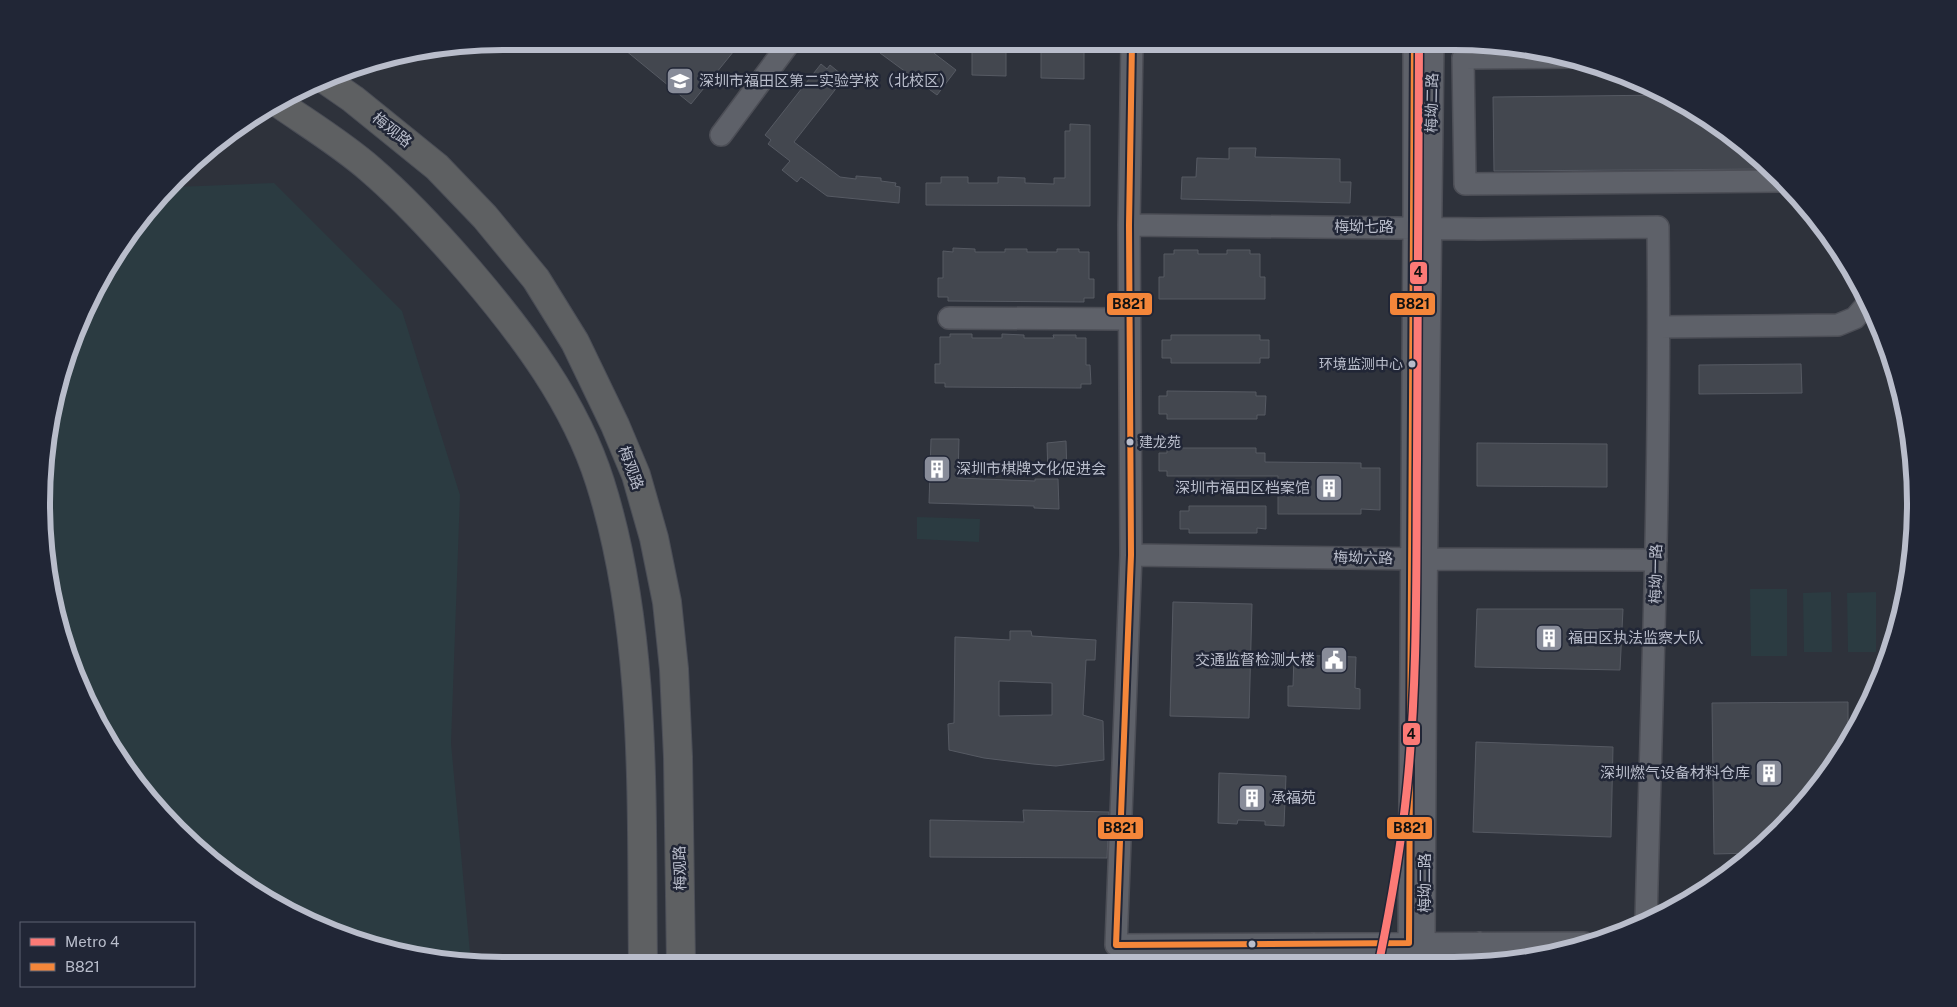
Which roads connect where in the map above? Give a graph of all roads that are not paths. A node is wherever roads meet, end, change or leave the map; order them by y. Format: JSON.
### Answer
{"nodes":[{"id":1,"x":784,"y":50,"type":"edge"},
{"id":2,"x":1132,"y":50,"type":"edge"},
{"id":3,"x":1414,"y":50,"type":"edge"},
{"id":4,"x":1433,"y":50,"type":"edge"},
{"id":5,"x":1533,"y":57,"type":"edge"},
{"id":6,"x":332,"y":84,"type":"edge"},
{"id":7,"x":284,"y":107,"type":"edge"},
{"id":8,"x":721,"y":135,"type":"dead end"},
{"id":9,"x":1773,"y":182,"type":"edge"},
{"id":10,"x":1129,"y":225,"type":"junction"},
{"id":11,"x":1658,"y":227,"type":"joint"},
{"id":12,"x":1422,"y":228,"type":"junction"},
{"id":13,"x":1863,"y":309,"type":"edge"},
{"id":14,"x":949,"y":318,"type":"dead end"},
{"id":15,"x":1129,"y":318,"type":"junction"},
{"id":16,"x":1659,"y":327,"type":"junction"},
{"id":17,"x":1130,"y":555,"type":"junction"},
{"id":18,"x":1419,"y":559,"type":"junction"},
{"id":19,"x":1656,"y":560,"type":"junction"},
{"id":20,"x":1646,"y":913,"type":"edge"},
{"id":21,"x":1417,"y":943,"type":"junction"},
{"id":22,"x":1550,"y":946,"type":"edge"},
{"id":23,"x":1314,"y":953,"type":"edge"},
{"id":24,"x":1481,"y":953,"type":"edge"},
{"id":25,"x":644,"y":957,"type":"edge"},
{"id":26,"x":681,"y":957,"type":"edge"}],
"edges":[{"from":1,"to":8,"type":"street"},
{"from":2,"to":10,"type":"street"},
{"from":3,"to":12,"type":"street","name":"梅坳二路"},
{"from":4,"to":12,"type":"street","name":"梅坳二路"},
{"from":5,"to":9,"type":"street"},
{"from":6,"to":26,"type":"highway","name":"梅观路"},
{"from":7,"to":25,"type":"highway"},
{"from":10,"to":12,"type":"street","name":"梅坳七路"},
{"from":10,"to":15,"type":"street"},
{"from":11,"to":12,"type":"street","name":"梅坳七路"},
{"from":11,"to":16,"type":"street","name":"梅坳一路"},
{"from":12,"to":18,"type":"street","name":"梅坳二路"},
{"from":13,"to":16,"type":"street"},
{"from":14,"to":15,"type":"street"},
{"from":15,"to":17,"type":"street"},
{"from":16,"to":19,"type":"street","name":"梅坳一路"},
{"from":17,"to":18,"type":"street","name":"梅坳六路"},
{"from":17,"to":23,"type":"street"},
{"from":18,"to":19,"type":"street","name":"梅坳六路"},
{"from":18,"to":21,"type":"street","name":"梅坳二路"},
{"from":19,"to":20,"type":"street","name":"梅坳一路"},
{"from":21,"to":23,"type":"street"},
{"from":21,"to":24,"type":"street"},
{"from":22,"to":24,"type":"street"}]}
